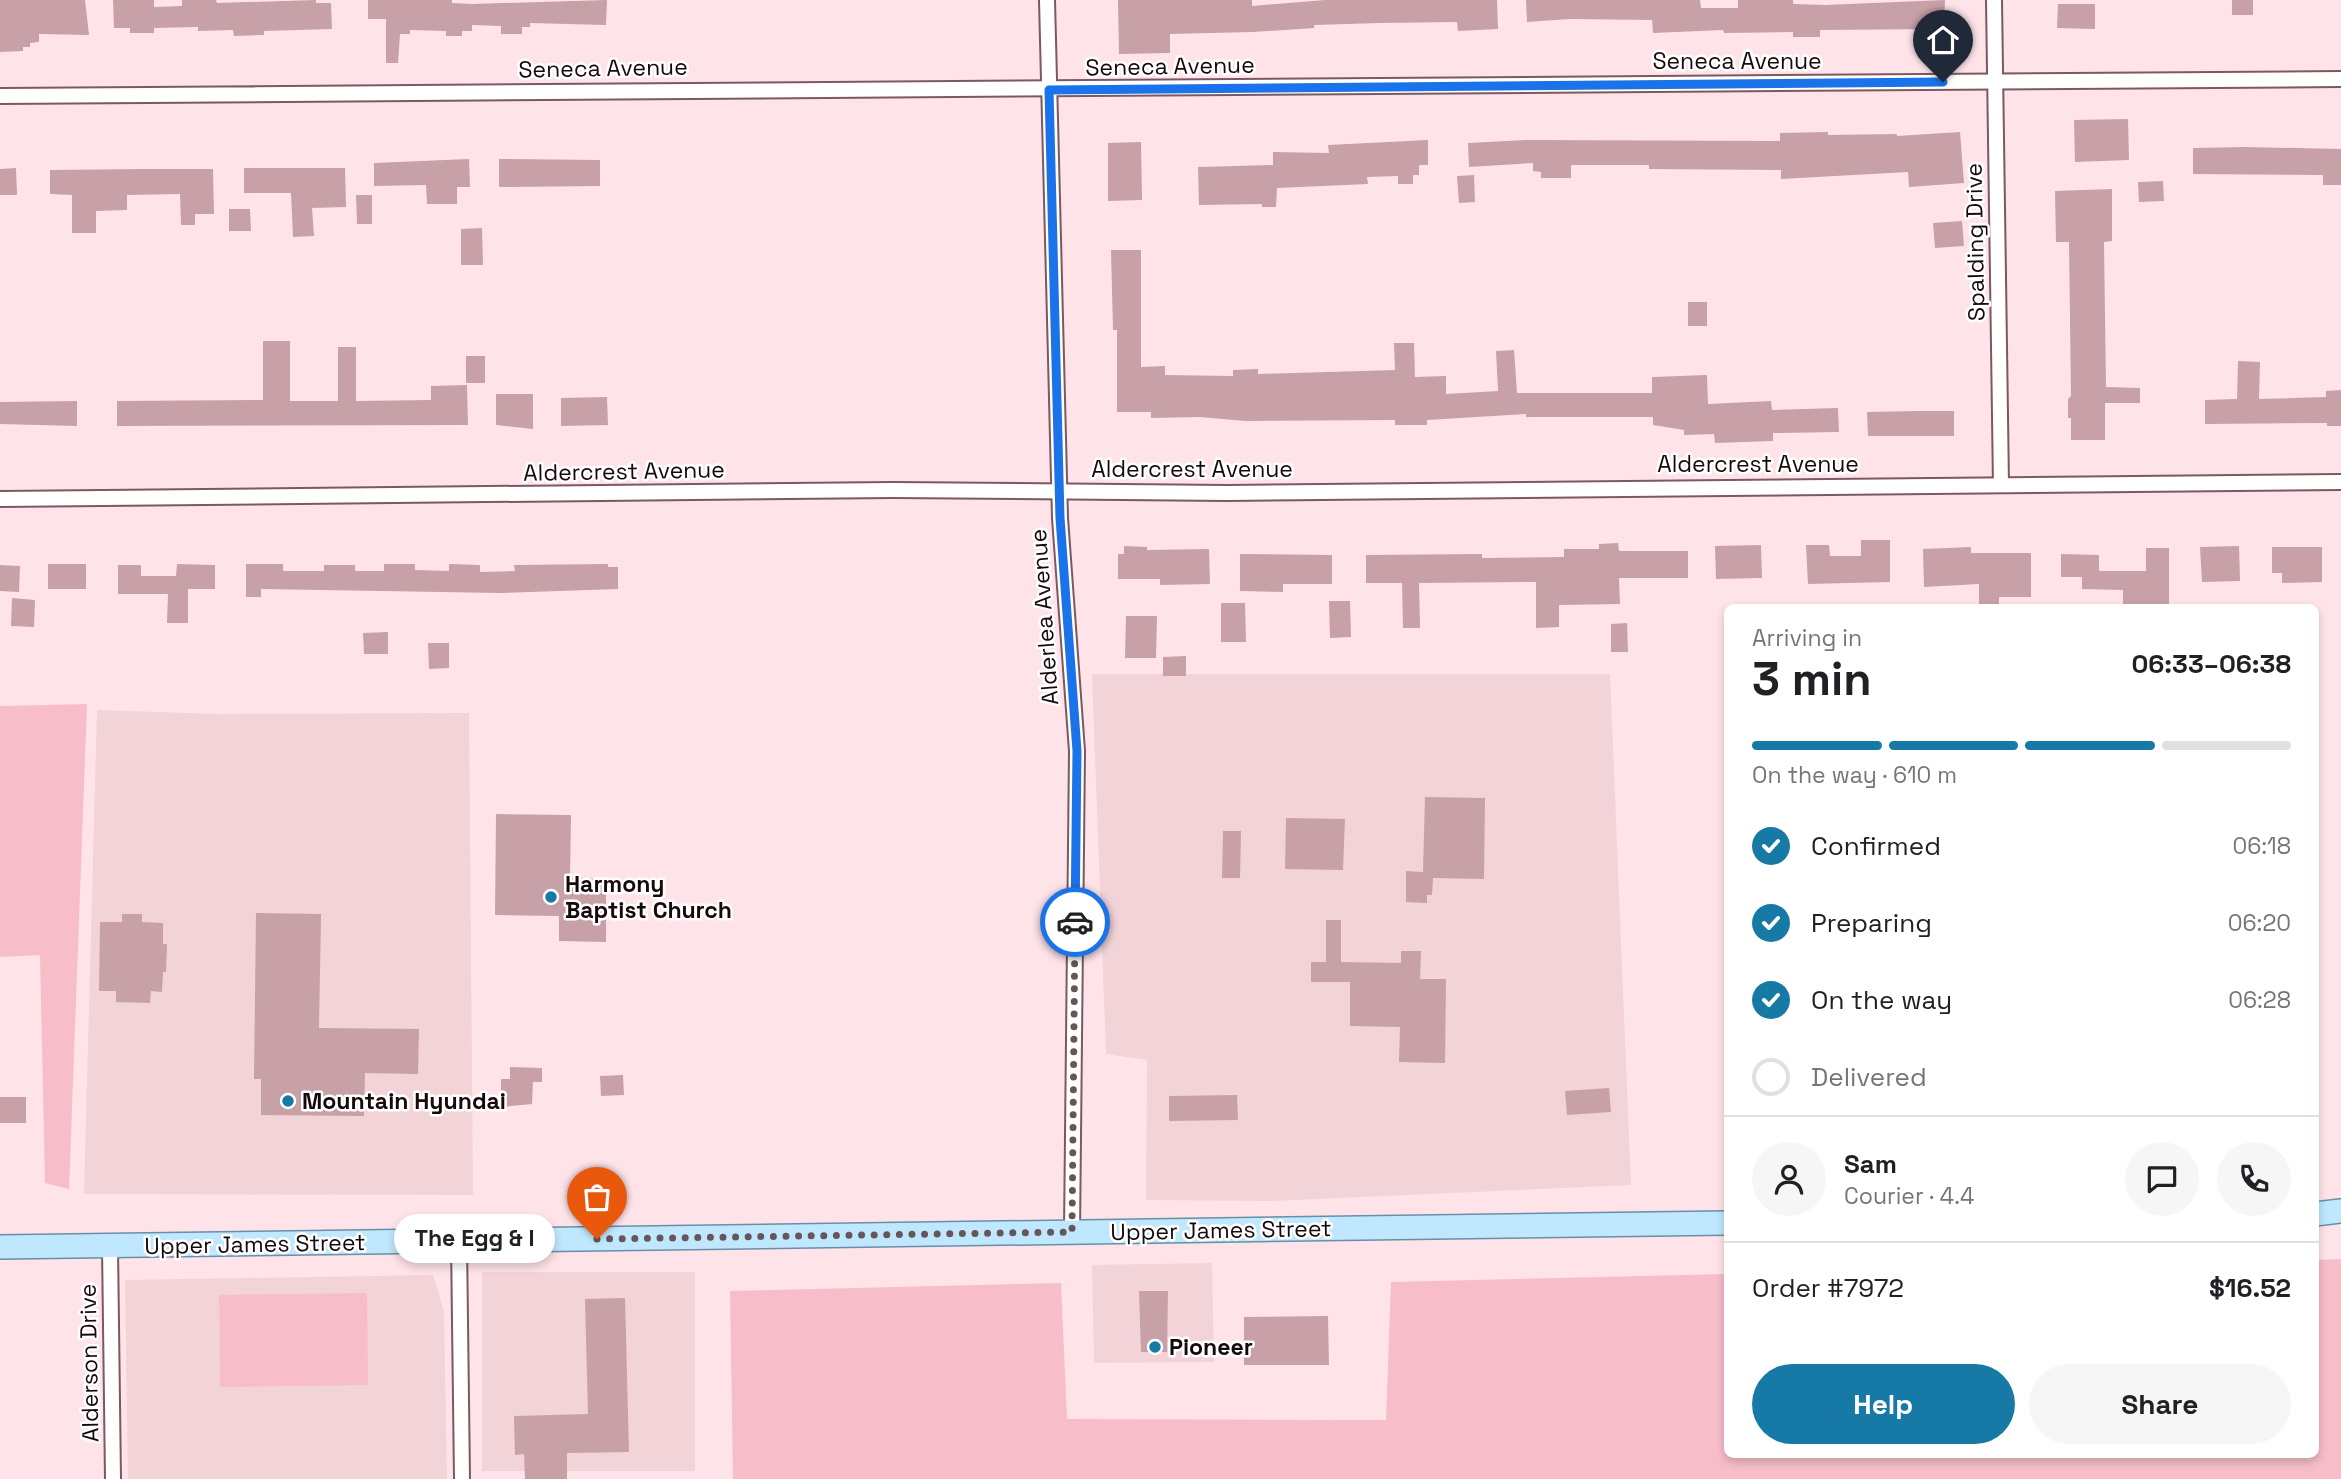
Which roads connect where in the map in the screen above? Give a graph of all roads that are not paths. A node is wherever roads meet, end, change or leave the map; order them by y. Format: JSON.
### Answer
{"nodes":[{"id":1,"x":1047,"y":0,"type":"edge"},
{"id":2,"x":1994,"y":0,"type":"edge"},
{"id":3,"x":2341,"y":79,"type":"edge"},
{"id":4,"x":1996,"y":82,"type":"junction"},
{"id":5,"x":1049,"y":90,"type":"junction"},
{"id":6,"x":0,"y":96,"type":"edge"},
{"id":7,"x":2341,"y":482,"type":"edge"},
{"id":8,"x":2001,"y":485,"type":"junction"},
{"id":9,"x":1060,"y":491,"type":"junction"},
{"id":10,"x":0,"y":499,"type":"edge"},
{"id":11,"x":2341,"y":1212,"type":"edge"},
{"id":12,"x":2319,"y":1214,"type":"edge"},
{"id":13,"x":1724,"y":1223,"type":"edge"},
{"id":14,"x":1072,"y":1232,"type":"junction"},
{"id":15,"x":459,"y":1242,"type":"junction"},
{"id":16,"x":0,"y":1247,"type":"edge"},
{"id":17,"x":110,"y":1247,"type":"junction"},
{"id":18,"x":113,"y":1479,"type":"edge"},
{"id":19,"x":462,"y":1479,"type":"edge"}],
"edges":[{"from":1,"to":5,"type":"street","name":"Alderlea Avenue"},
{"from":2,"to":4,"type":"street","name":"Spalding Drive"},
{"from":3,"to":4,"type":"street","name":"Seneca Avenue"},
{"from":4,"to":5,"type":"street","name":"Seneca Avenue"},
{"from":4,"to":8,"type":"street","name":"Spalding Drive"},
{"from":5,"to":6,"type":"street","name":"Seneca Avenue"},
{"from":5,"to":9,"type":"street","name":"Alderlea Avenue"},
{"from":7,"to":8,"type":"street","name":"Aldercrest Avenue"},
{"from":8,"to":9,"type":"street","name":"Aldercrest Avenue"},
{"from":9,"to":10,"type":"street","name":"Aldercrest Avenue"},
{"from":9,"to":14,"type":"street","name":"Alderlea Avenue"},
{"from":11,"to":12,"type":"main road"},
{"from":13,"to":14,"type":"main road","name":"Upper James Street"},
{"from":14,"to":15,"type":"main road","name":"Upper James Street"},
{"from":15,"to":17,"type":"main road","name":"Upper James Street"},
{"from":15,"to":19,"type":"street"},
{"from":16,"to":17,"type":"main road","name":"Upper James Street"},
{"from":17,"to":18,"type":"street","name":"Alderson Drive"}]}
